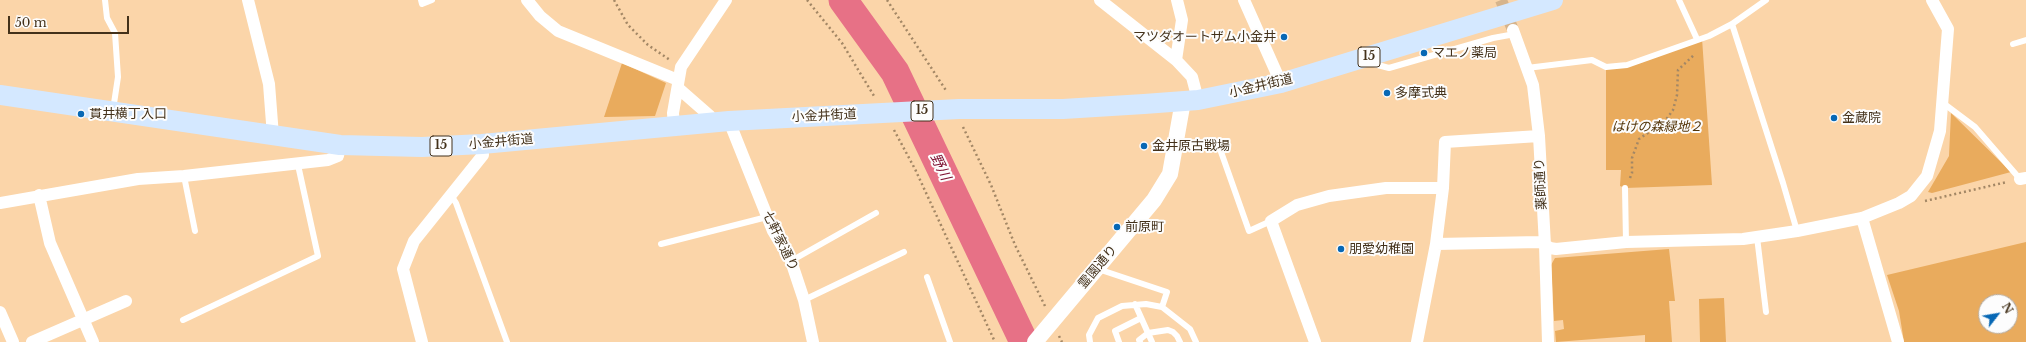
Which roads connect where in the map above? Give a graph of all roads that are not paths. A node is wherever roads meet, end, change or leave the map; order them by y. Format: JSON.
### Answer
{"nodes":[{"id":1,"x":105,"y":0,"type":"edge"},
{"id":2,"x":248,"y":0,"type":"edge"},
{"id":3,"x":421,"y":0,"type":"edge"},
{"id":4,"x":432,"y":0,"type":"edge"},
{"id":5,"x":527,"y":0,"type":"edge"},
{"id":6,"x":726,"y":0,"type":"edge"},
{"id":7,"x":1100,"y":0,"type":"edge"},
{"id":8,"x":1177,"y":0,"type":"edge"},
{"id":9,"x":1244,"y":0,"type":"edge"},
{"id":10,"x":1553,"y":0,"type":"edge"},
{"id":11,"x":1679,"y":0,"type":"edge"},
{"id":12,"x":1766,"y":0,"type":"edge"},
{"id":13,"x":1932,"y":0,"type":"edge"},
{"id":14,"x":1732,"y":24,"type":"junction"},
{"id":15,"x":1514,"y":32,"type":"joint"},
{"id":16,"x":1697,"y":39,"type":"junction"},
{"id":17,"x":2026,"y":40,"type":"edge"},
{"id":18,"x":2013,"y":44,"type":"dead end"},
{"id":19,"x":1176,"y":60,"type":"junction"},
{"id":20,"x":1360,"y":60,"type":"junction"},
{"id":21,"x":1527,"y":68,"type":"junction"},
{"id":22,"x":1282,"y":83,"type":"junction"},
{"id":23,"x":678,"y":84,"type":"junction"},
{"id":24,"x":0,"y":94,"type":"edge"},
{"id":25,"x":1190,"y":101,"type":"junction"},
{"id":26,"x":1943,"y":104,"type":"junction"},
{"id":27,"x":113,"y":111,"type":"junction"},
{"id":28,"x":720,"y":122,"type":"junction"},
{"id":29,"x":674,"y":127,"type":"junction"},
{"id":30,"x":273,"y":136,"type":"junction"},
{"id":31,"x":1539,"y":136,"type":"junction"},
{"id":32,"x":482,"y":144,"type":"junction"},
{"id":33,"x":340,"y":145,"type":"junction"},
{"id":34,"x":1220,"y":148,"type":"dead end"},
{"id":35,"x":298,"y":165,"type":"junction"},
{"id":36,"x":184,"y":176,"type":"junction"},
{"id":37,"x":2023,"y":178,"type":"edge"},
{"id":38,"x":1443,"y":188,"type":"junction"},
{"id":39,"x":1625,"y":188,"type":"road end"},
{"id":40,"x":39,"y":195,"type":"junction"},
{"id":41,"x":451,"y":195,"type":"junction"},
{"id":42,"x":0,"y":203,"type":"edge"},
{"id":43,"x":876,"y":212,"type":"dead end"},
{"id":44,"x":767,"y":217,"type":"junction"},
{"id":45,"x":1862,"y":218,"type":"junction"},
{"id":46,"x":1271,"y":221,"type":"junction"},
{"id":47,"x":195,"y":231,"type":"dead end"},
{"id":48,"x":1797,"y":231,"type":"junction"},
{"id":49,"x":1757,"y":237,"type":"junction"},
{"id":50,"x":1626,"y":242,"type":"junction"},
{"id":51,"x":661,"y":244,"type":"dead end"},
{"id":52,"x":1436,"y":244,"type":"junction"},
{"id":53,"x":1545,"y":245,"type":"junction"},
{"id":54,"x":904,"y":252,"type":"dead end"},
{"id":55,"x":791,"y":261,"type":"junction"},
{"id":56,"x":1097,"y":269,"type":"junction"},
{"id":57,"x":928,"y":277,"type":"dead end"},
{"id":58,"x":804,"y":300,"type":"junction"},
{"id":59,"x":126,"y":301,"type":"dead end"},
{"id":60,"x":1135,"y":304,"type":"junction"},
{"id":61,"x":1162,"y":307,"type":"junction"},
{"id":62,"x":0,"y":312,"type":"edge"},
{"id":63,"x":1766,"y":312,"type":"dead end"},
{"id":64,"x":1141,"y":318,"type":"junction"},
{"id":65,"x":83,"y":319,"type":"junction"},
{"id":66,"x":183,"y":320,"type":"dead end"},
{"id":67,"x":1148,"y":333,"type":"junction"},
{"id":68,"x":13,"y":342,"type":"edge"},
{"id":69,"x":32,"y":342,"type":"edge"},
{"id":70,"x":93,"y":342,"type":"edge"},
{"id":71,"x":422,"y":342,"type":"edge"},
{"id":72,"x":507,"y":342,"type":"edge"},
{"id":73,"x":813,"y":342,"type":"edge"},
{"id":74,"x":950,"y":342,"type":"edge"},
{"id":75,"x":1035,"y":342,"type":"edge"},
{"id":76,"x":1090,"y":342,"type":"edge"},
{"id":77,"x":1119,"y":342,"type":"edge"},
{"id":78,"x":1140,"y":342,"type":"edge"},
{"id":79,"x":1152,"y":342,"type":"edge"},
{"id":80,"x":1180,"y":342,"type":"edge"},
{"id":81,"x":1196,"y":342,"type":"edge"},
{"id":82,"x":1314,"y":342,"type":"edge"},
{"id":83,"x":1417,"y":342,"type":"edge"},
{"id":84,"x":1548,"y":342,"type":"edge"},
{"id":85,"x":1898,"y":342,"type":"edge"}],
"edges":[{"from":1,"to":27,"type":"lane"},
{"from":2,"to":30,"type":"street"},
{"from":3,"to":4,"type":"lane"},
{"from":5,"to":23,"type":"street","name":"七軒家通り"},
{"from":6,"to":23,"type":"street"},
{"from":7,"to":19,"type":"street"},
{"from":8,"to":19,"type":"street"},
{"from":9,"to":22,"type":"street"},
{"from":10,"to":20,"type":"main road","name":"小金井街道","number":"15"},
{"from":11,"to":16,"type":"lane"},
{"from":12,"to":14,"type":"lane"},
{"from":13,"to":26,"type":"street"},
{"from":14,"to":16,"type":"lane"},
{"from":14,"to":48,"type":"lane"},
{"from":15,"to":20,"type":"lane"},
{"from":15,"to":21,"type":"street","name":"薬師通り"},
{"from":16,"to":21,"type":"lane"},
{"from":17,"to":18,"type":"lane"},
{"from":19,"to":25,"type":"street"},
{"from":20,"to":22,"type":"main road","name":"小金井街道","number":"15"},
{"from":21,"to":31,"type":"street","name":"薬師通り"},
{"from":22,"to":25,"type":"main road","name":"小金井街道","number":"15"},
{"from":23,"to":28,"type":"street","name":"七軒家通り"},
{"from":23,"to":29,"type":"street"},
{"from":24,"to":27,"type":"main road","name":"小金井街道","number":"15"},
{"from":25,"to":28,"type":"main road","name":"小金井街道","number":"15"},
{"from":25,"to":56,"type":"street","name":"霊園通り"},
{"from":26,"to":37,"type":"lane"},
{"from":26,"to":45,"type":"street"},
{"from":27,"to":30,"type":"main road","name":"小金井街道","number":"15"},
{"from":28,"to":29,"type":"main road","name":"小金井街道","number":"15"},
{"from":28,"to":44,"type":"street","name":"七軒家通り"},
{"from":29,"to":32,"type":"main road","name":"小金井街道","number":"15"},
{"from":30,"to":33,"type":"main road","name":"小金井街道","number":"15"},
{"from":31,"to":38,"type":"street"},
{"from":31,"to":53,"type":"street","name":"薬師通り"},
{"from":32,"to":33,"type":"main road","name":"小金井街道","number":"15"},
{"from":32,"to":41,"type":"street"},
{"from":33,"to":35,"type":"street"},
{"from":34,"to":46,"type":"lane"},
{"from":35,"to":36,"type":"street"},
{"from":35,"to":66,"type":"lane"},
{"from":36,"to":40,"type":"street"},
{"from":36,"to":47,"type":"lane"},
{"from":38,"to":46,"type":"street"},
{"from":38,"to":52,"type":"street"},
{"from":39,"to":50,"type":"lane"},
{"from":40,"to":42,"type":"street"},
{"from":40,"to":65,"type":"street"},
{"from":41,"to":71,"type":"street"},
{"from":41,"to":72,"type":"lane"},
{"from":43,"to":55,"type":"lane"},
{"from":44,"to":51,"type":"lane"},
{"from":44,"to":55,"type":"street","name":"七軒家通り"},
{"from":45,"to":48,"type":"street"},
{"from":45,"to":85,"type":"street"},
{"from":46,"to":82,"type":"street"},
{"from":48,"to":49,"type":"street"},
{"from":49,"to":50,"type":"street"},
{"from":49,"to":63,"type":"lane"},
{"from":50,"to":53,"type":"street"},
{"from":52,"to":53,"type":"street"},
{"from":52,"to":83,"type":"street"},
{"from":53,"to":84,"type":"street","name":"薬師通り"},
{"from":54,"to":58,"type":"lane"},
{"from":55,"to":58,"type":"street","name":"七軒家通り"},
{"from":56,"to":61,"type":"lane"},
{"from":56,"to":75,"type":"street","name":"霊園通り"},
{"from":57,"to":74,"type":"lane"},
{"from":58,"to":73,"type":"street","name":"七軒家通り"},
{"from":59,"to":65,"type":"street"},
{"from":60,"to":61,"type":"lane"},
{"from":60,"to":64,"type":"lane"},
{"from":60,"to":76,"type":"lane"},
{"from":61,"to":81,"type":"lane"},
{"from":62,"to":68,"type":"street"},
{"from":64,"to":67,"type":"lane"},
{"from":64,"to":77,"type":"lane"},
{"from":65,"to":69,"type":"street"},
{"from":65,"to":70,"type":"street"},
{"from":67,"to":78,"type":"lane"},
{"from":67,"to":79,"type":"lane"},
{"from":67,"to":80,"type":"lane"}]}
